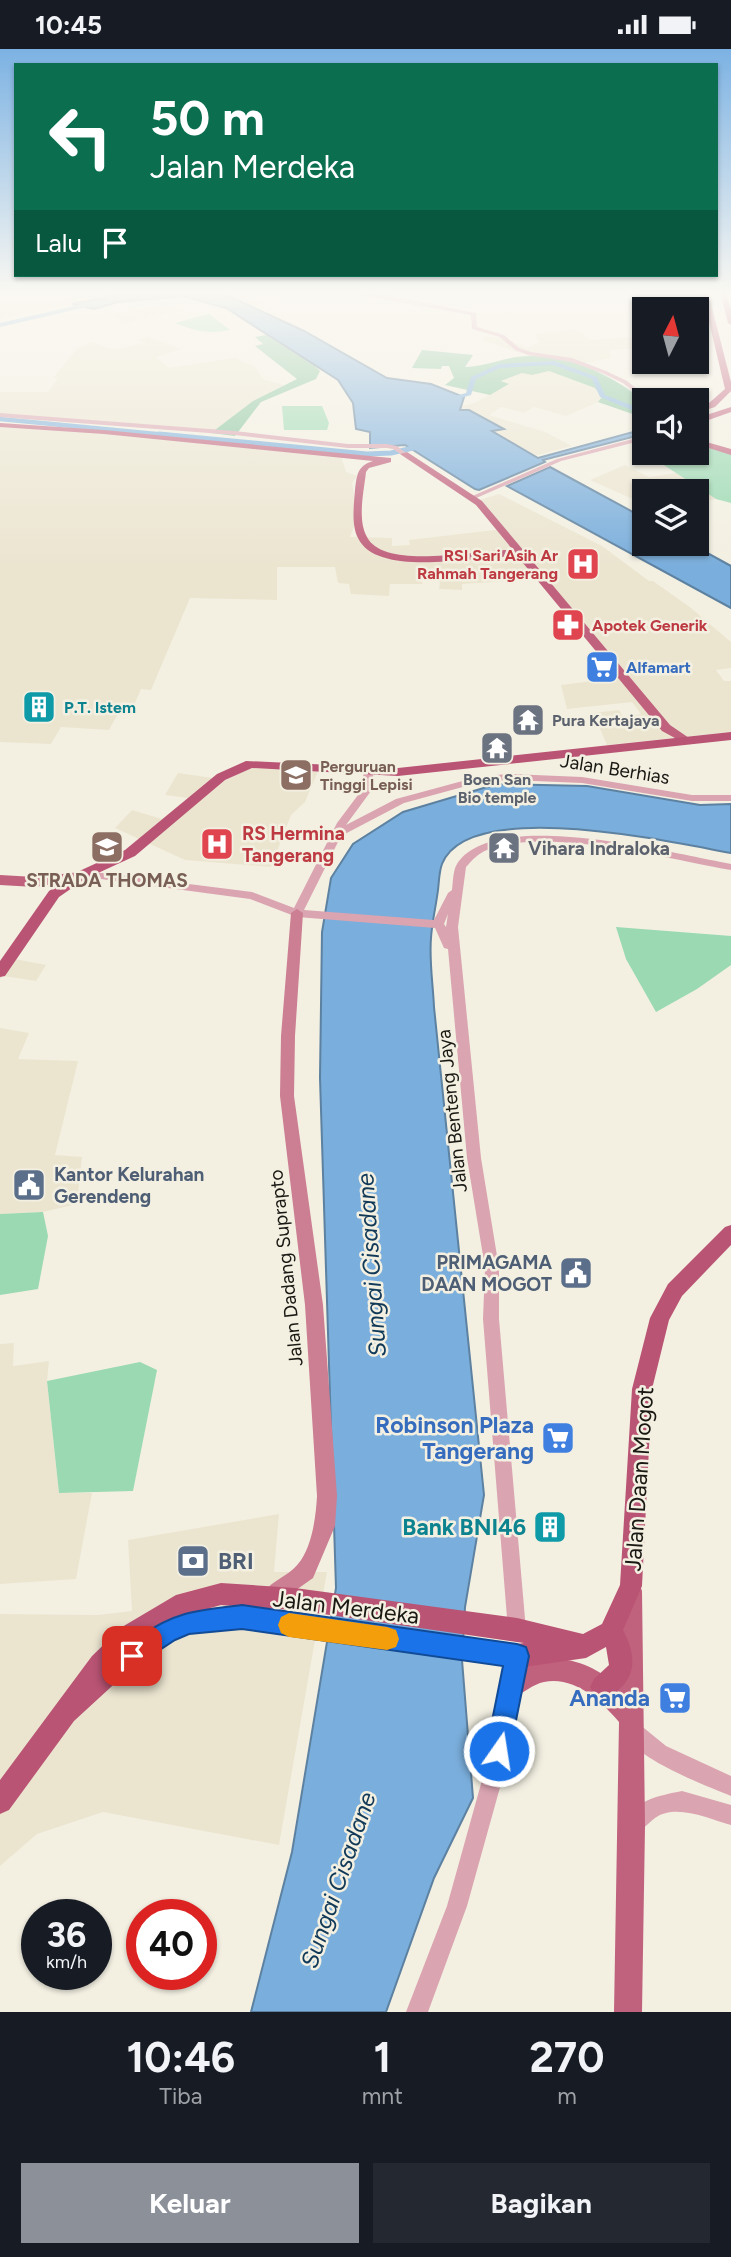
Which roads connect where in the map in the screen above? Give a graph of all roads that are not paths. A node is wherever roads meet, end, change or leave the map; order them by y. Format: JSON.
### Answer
{"nodes":[{"id":1,"x":728,"y":384,"type":"edge"},
{"id":2,"x":709,"y":406,"type":"edge"},
{"id":3,"x":731,"y":409,"type":"edge"},
{"id":4,"x":0,"y":415,"type":"edge"},
{"id":5,"x":709,"y":417,"type":"edge"},
{"id":6,"x":0,"y":425,"type":"edge"},
{"id":7,"x":632,"y":441,"type":"edge"},
{"id":8,"x":709,"y":442,"type":"edge"},
{"id":9,"x":709,"y":444,"type":"edge"},
{"id":10,"x":731,"y":446,"type":"edge"},
{"id":11,"x":731,"y":452,"type":"edge"},
{"id":12,"x":408,"y":456,"type":"junction"},
{"id":13,"x":348,"y":457,"type":"junction"},
{"id":14,"x":392,"y":460,"type":"junction"},
{"id":15,"x":362,"y":472,"type":"junction"},
{"id":16,"x":476,"y":496,"type":"junction"},
{"id":17,"x":512,"y":543,"type":"junction"},
{"id":18,"x":498,"y":553,"type":"junction"},
{"id":19,"x":521,"y":554,"type":"junction"},
{"id":20,"x":666,"y":728,"type":"junction"},
{"id":21,"x":731,"y":736,"type":"edge"},
{"id":22,"x":686,"y":740,"type":"junction"},
{"id":23,"x":658,"y":743,"type":"junction"},
{"id":24,"x":369,"y":770,"type":"junction"},
{"id":25,"x":731,"y":798,"type":"edge"},
{"id":26,"x":336,"y":834,"type":"junction"},
{"id":27,"x":731,"y":867,"type":"edge"},
{"id":28,"x":83,"y":875,"type":"junction"},
{"id":29,"x":0,"y":880,"type":"edge"},
{"id":30,"x":35,"y":882,"type":"junction"},
{"id":31,"x":457,"y":888,"type":"junction"},
{"id":32,"x":49,"y":898,"type":"junction"},
{"id":33,"x":297,"y":913,"type":"junction"},
{"id":34,"x":436,"y":923,"type":"junction"},
{"id":35,"x":455,"y":964,"type":"junction"},
{"id":36,"x":0,"y":972,"type":"edge"},
{"id":37,"x":731,"y":1233,"type":"edge"},
{"id":38,"x":631,"y":1586,"type":"junction"},
{"id":39,"x":283,"y":1598,"type":"junction"},
{"id":40,"x":511,"y":1629,"type":"junction"},
{"id":41,"x":610,"y":1632,"type":"junction"},
{"id":42,"x":586,"y":1646,"type":"junction"},
{"id":43,"x":507,"y":1655,"type":"junction"},
{"id":44,"x":514,"y":1685,"type":"junction"},
{"id":45,"x":602,"y":1687,"type":"junction"},
{"id":46,"x":65,"y":1712,"type":"junction"},
{"id":47,"x":631,"y":1724,"type":"junction"},
{"id":48,"x":731,"y":1786,"type":"edge"},
{"id":49,"x":0,"y":1801,"type":"edge"},
{"id":50,"x":731,"y":1815,"type":"edge"},
{"id":51,"x":632,"y":1826,"type":"junction"},
{"id":52,"x":417,"y":2012,"type":"edge"},
{"id":53,"x":628,"y":2012,"type":"edge"}],
"edges":[{"from":1,"to":2,"type":"main road"},
{"from":3,"to":5,"type":"main road"},
{"from":4,"to":12,"type":"street"},
{"from":6,"to":13,"type":"main road"},
{"from":7,"to":16,"type":"street"},
{"from":8,"to":10,"type":"main road"},
{"from":9,"to":11,"type":"main road"},
{"from":12,"to":14,"type":"main road"},
{"from":12,"to":16,"type":"main road"},
{"from":13,"to":14,"type":"main road"},
{"from":13,"to":15,"type":"main road"},
{"from":14,"to":15,"type":"main road"},
{"from":15,"to":18,"type":"main road"},
{"from":16,"to":17,"type":"main road"},
{"from":17,"to":18,"type":"main road"},
{"from":17,"to":19,"type":"main road"},
{"from":18,"to":19,"type":"main road"},
{"from":19,"to":20,"type":"main road"},
{"from":20,"to":22,"type":"main road"},
{"from":20,"to":23,"type":"main road"},
{"from":21,"to":22,"type":"highway"},
{"from":22,"to":23,"type":"highway"},
{"from":23,"to":24,"type":"highway"},
{"from":24,"to":26,"type":"street"},
{"from":24,"to":28,"type":"highway"},
{"from":25,"to":26,"type":"street","name":"Jalan Berhias"},
{"from":26,"to":33,"type":"street"},
{"from":27,"to":31,"type":"street","name":"Jalan Benteng Jaya"},
{"from":28,"to":30,"type":"main road"},
{"from":28,"to":32,"type":"highway"},
{"from":28,"to":33,"type":"street"},
{"from":29,"to":30,"type":"main road"},
{"from":30,"to":32,"type":"main road"},
{"from":31,"to":34,"type":"street"},
{"from":31,"to":35,"type":"street","name":"Jalan Benteng Jaya"},
{"from":32,"to":36,"type":"highway"},
{"from":33,"to":34,"type":"street"},
{"from":33,"to":39,"type":"main road","name":"Jalan Dadang Suprapto"},
{"from":34,"to":35,"type":"street"},
{"from":35,"to":40,"type":"street","name":"Jalan Benteng Jaya"},
{"from":37,"to":38,"type":"highway","name":"Jalan Daan Mogot"},
{"from":38,"to":41,"type":"highway","name":"Jalan Daan Mogot"},
{"from":38,"to":47,"type":"main road","name":"Jalan Daan Mogot"},
{"from":39,"to":40,"type":"highway","name":"Jalan Merdeka"},
{"from":39,"to":46,"type":"highway","name":"Jalan Merdeka"},
{"from":40,"to":42,"type":"highway"},
{"from":41,"to":42,"type":"highway"},
{"from":41,"to":45,"type":"highway"},
{"from":42,"to":43,"type":"highway"},
{"from":43,"to":44,"type":"street"},
{"from":43,"to":46,"type":"highway","name":"Jalan Merdeka"},
{"from":44,"to":45,"type":"main road"},
{"from":44,"to":52,"type":"street"},
{"from":45,"to":47,"type":"main road"},
{"from":46,"to":49,"type":"highway","name":"Jalan Merdeka"},
{"from":47,"to":48,"type":"street"},
{"from":47,"to":51,"type":"main road","name":"Jalan Daan Mogot"},
{"from":50,"to":51,"type":"street"},
{"from":51,"to":53,"type":"main road","name":"Jalan Daan Mogot"}]}
